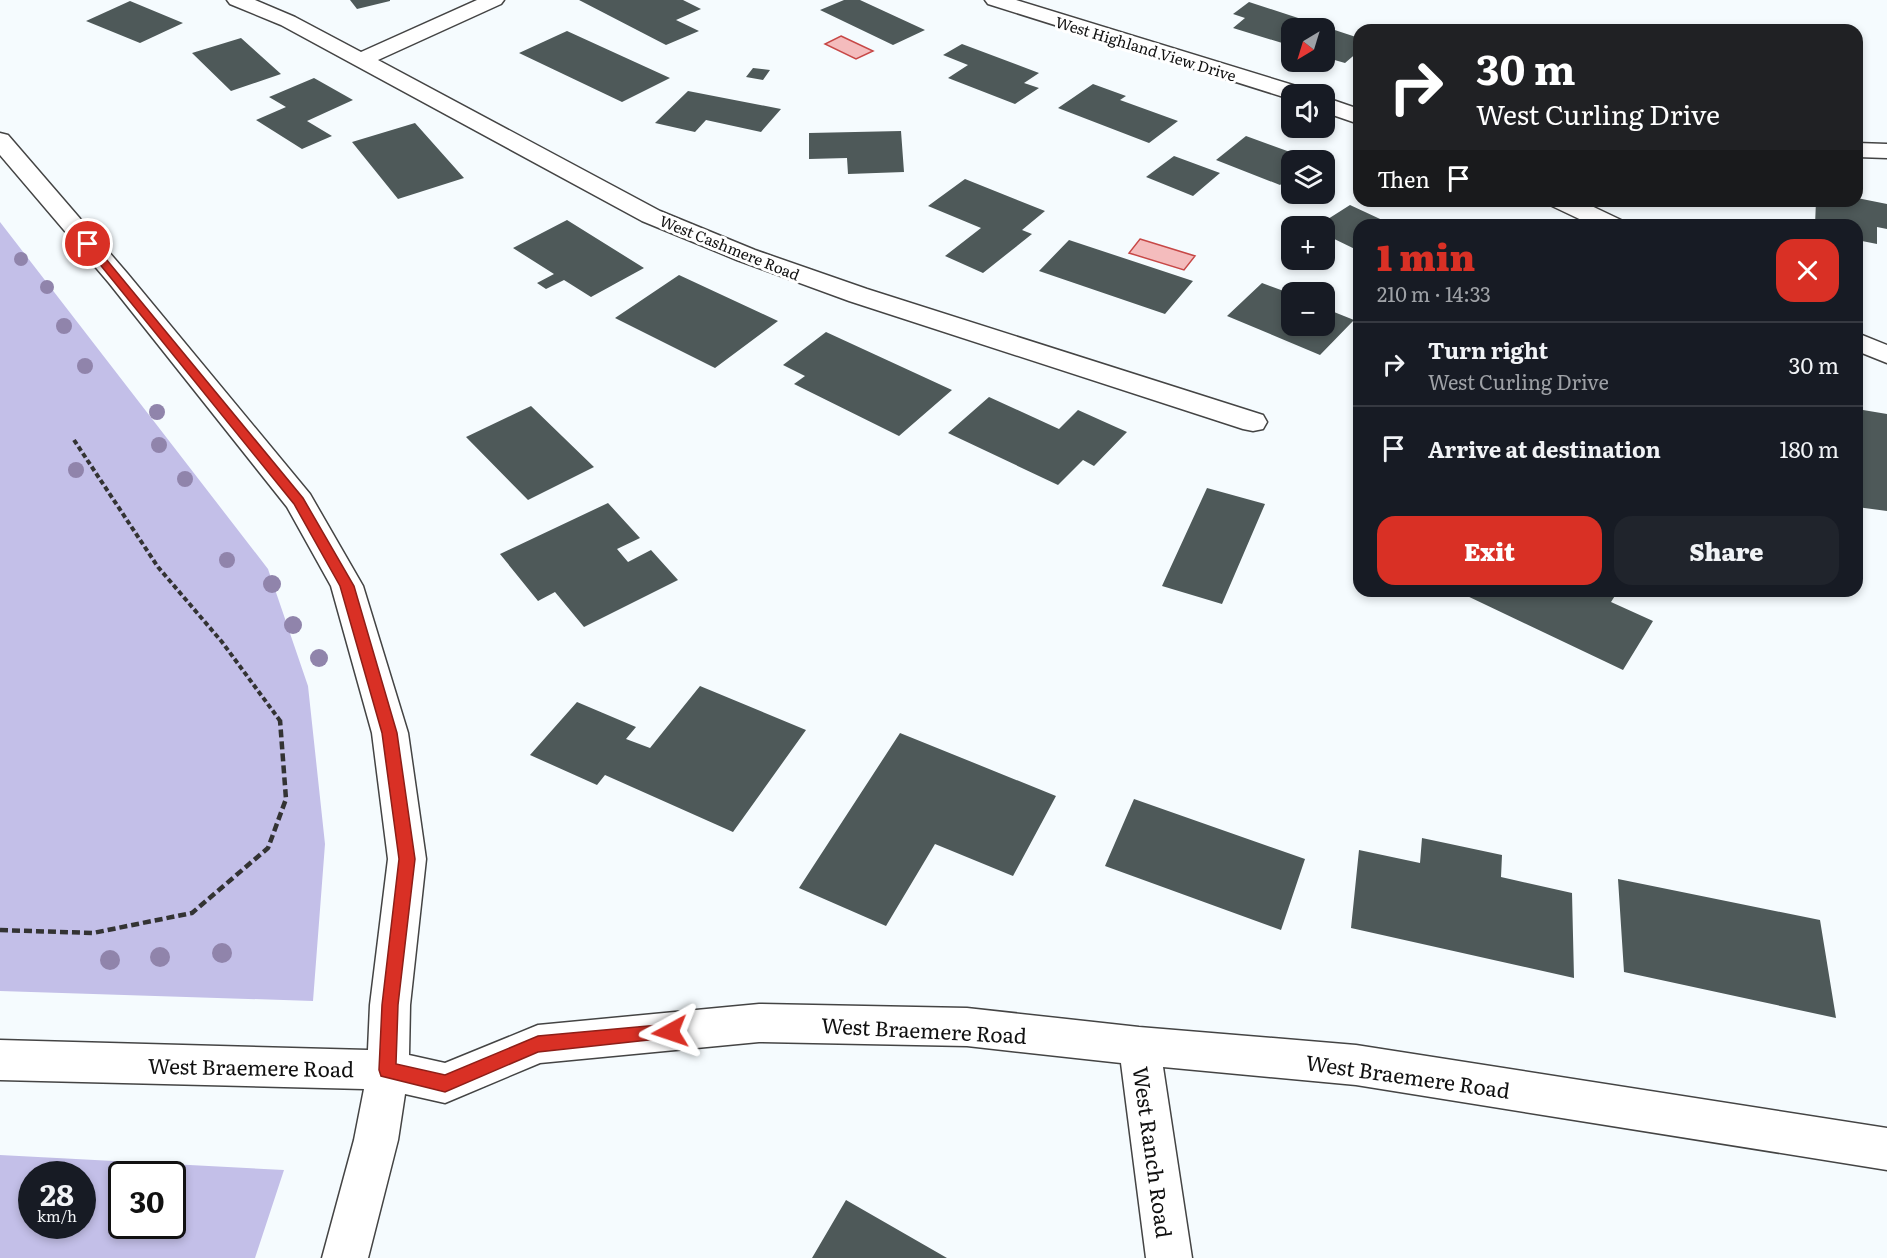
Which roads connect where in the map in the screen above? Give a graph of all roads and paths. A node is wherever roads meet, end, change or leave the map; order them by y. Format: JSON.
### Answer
{"nodes":[{"id":1,"x":237,"y":0,"type":"edge"},
{"id":2,"x":494,"y":0,"type":"edge"},
{"id":3,"x":995,"y":0,"type":"edge"},
{"id":4,"x":361,"y":60,"type":"junction"},
{"id":5,"x":1281,"y":89,"type":"edge"},
{"id":6,"x":1335,"y":108,"type":"edge"},
{"id":7,"x":1353,"y":115,"type":"edge"},
{"id":8,"x":0,"y":140,"type":"edge"},
{"id":9,"x":1863,"y":150,"type":"edge"},
{"id":10,"x":1887,"y":151,"type":"edge"},
{"id":11,"x":1581,"y":207,"type":"edge"},
{"id":12,"x":1604,"y":214,"type":"edge"},
{"id":13,"x":1863,"y":344,"type":"edge"},
{"id":14,"x":1887,"y":355,"type":"edge"},
{"id":15,"x":1253,"y":422,"type":"dead end"},
{"id":16,"x":74,"y":440,"type":"dead end"},
{"id":17,"x":0,"y":930,"type":"edge"},
{"id":18,"x":1138,"y":1046,"type":"junction"},
{"id":19,"x":0,"y":1060,"type":"edge"},
{"id":20,"x":388,"y":1070,"type":"junction"},
{"id":21,"x":1887,"y":1149,"type":"edge"},
{"id":22,"x":345,"y":1258,"type":"edge"},
{"id":23,"x":1169,"y":1258,"type":"edge"}],
"edges":[{"from":1,"to":4,"type":"street","name":"West Cashmere Road"},
{"from":2,"to":4,"type":"street"},
{"from":3,"to":5,"type":"street","name":"West Highland View Drive"},
{"from":4,"to":15,"type":"street","name":"West Cashmere Road"},
{"from":6,"to":7,"type":"street"},
{"from":8,"to":20,"type":"street"},
{"from":9,"to":10,"type":"street"},
{"from":11,"to":12,"type":"street"},
{"from":13,"to":14,"type":"street"},
{"from":16,"to":17,"type":"path"},
{"from":18,"to":20,"type":"street","name":"West Braemere Road"},
{"from":18,"to":21,"type":"street","name":"West Braemere Road"},
{"from":18,"to":23,"type":"street","name":"West Ranch Road"},
{"from":19,"to":20,"type":"street","name":"West Braemere Road"},
{"from":20,"to":22,"type":"street"}]}
